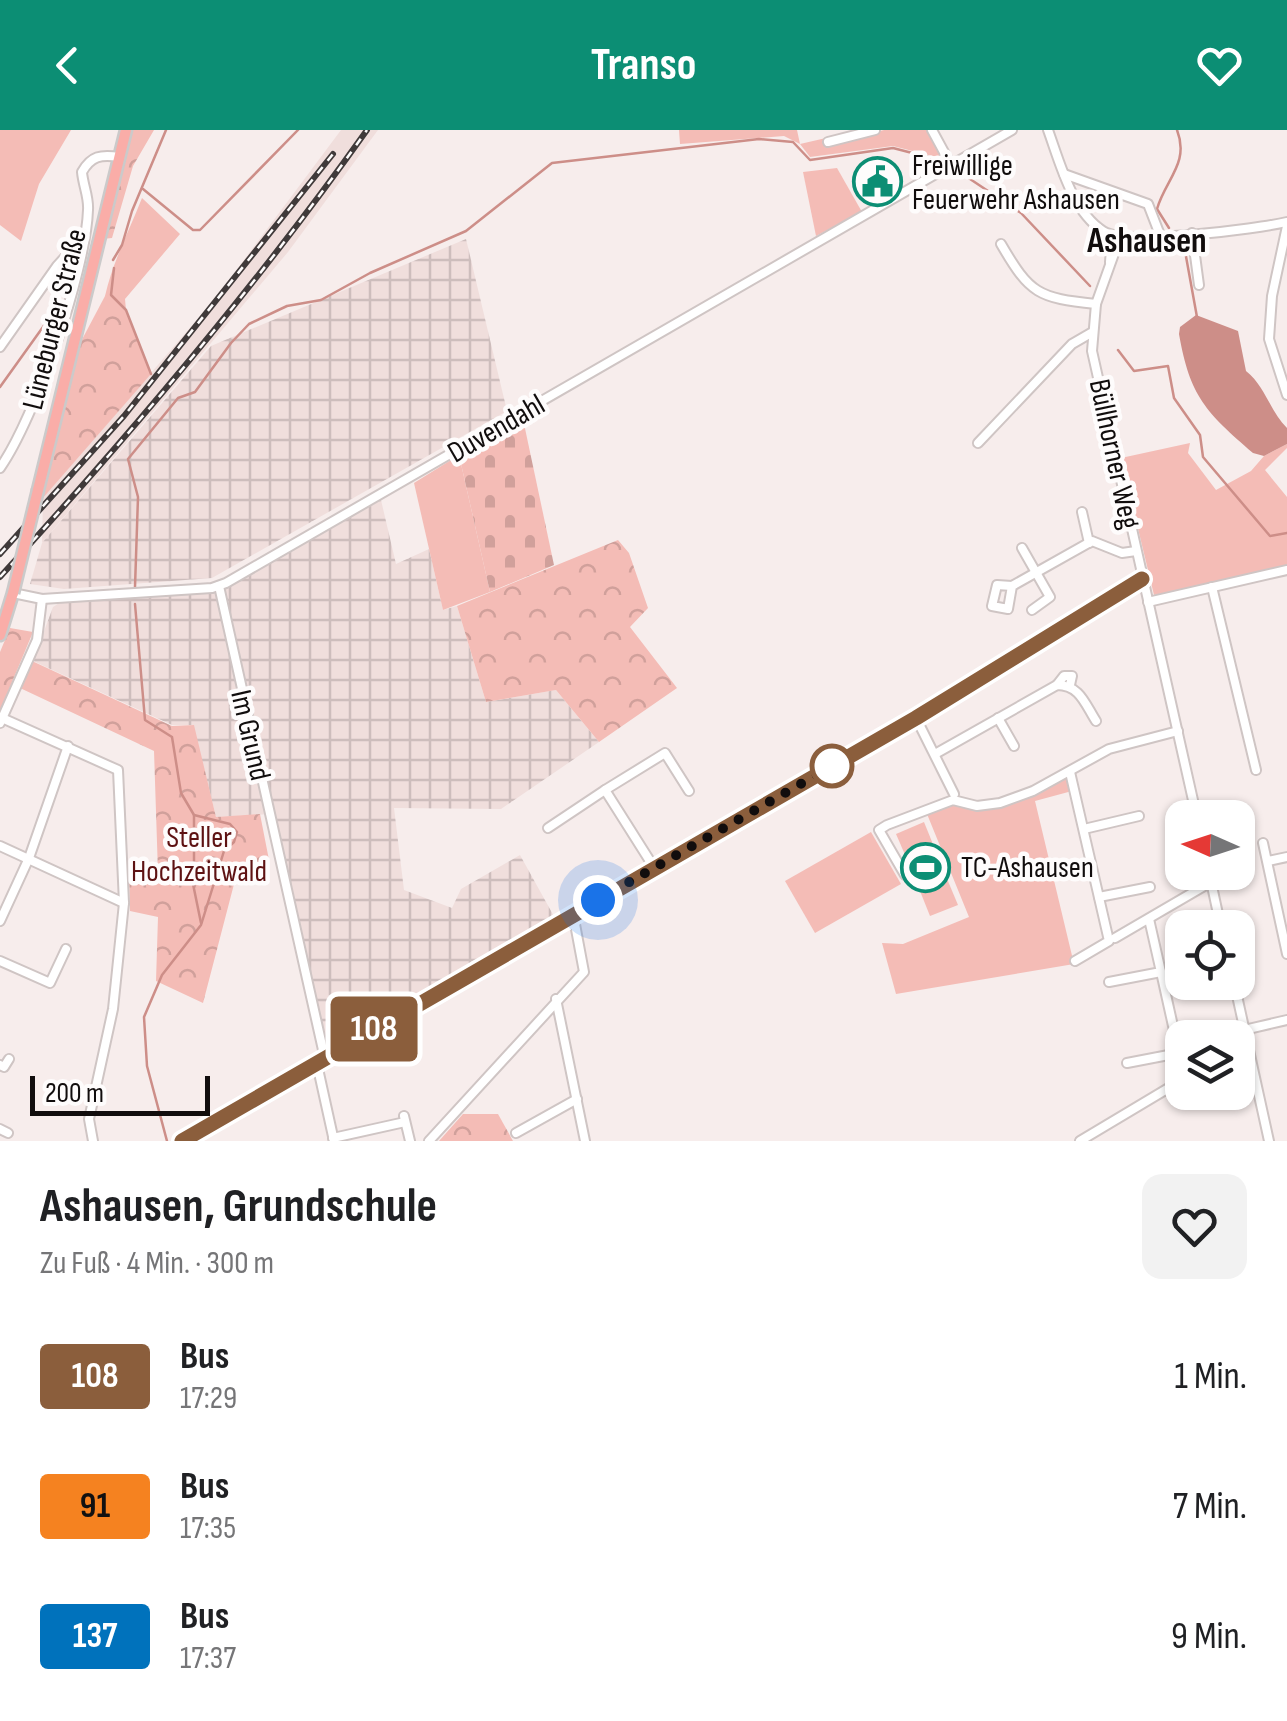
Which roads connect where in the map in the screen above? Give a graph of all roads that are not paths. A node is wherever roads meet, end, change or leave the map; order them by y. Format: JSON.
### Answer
{"nodes":[{"id":1,"x":126,"y":130,"type":"edge"},
{"id":2,"x":875,"y":130,"type":"edge"},
{"id":3,"x":932,"y":130,"type":"edge"},
{"id":4,"x":1012,"y":130,"type":"edge"},
{"id":5,"x":1048,"y":130,"type":"edge"},
{"id":6,"x":828,"y":142,"type":"dead end"},
{"id":7,"x":119,"y":158,"type":"junction"},
{"id":8,"x":951,"y":165,"type":"junction"},
{"id":9,"x":1064,"y":174,"type":"junction"},
{"id":10,"x":1287,"y":224,"type":"edge"},
{"id":11,"x":1192,"y":233,"type":"junction"},
{"id":12,"x":1160,"y":235,"type":"junction"},
{"id":13,"x":1116,"y":236,"type":"junction"},
{"id":14,"x":1001,"y":244,"type":"dead end"},
{"id":15,"x":80,"y":252,"type":"junction"},
{"id":16,"x":1199,"y":285,"type":"dead end"},
{"id":17,"x":1096,"y":304,"type":"junction"},
{"id":18,"x":1092,"y":332,"type":"junction"},
{"id":19,"x":0,"y":347,"type":"edge"},
{"id":20,"x":1287,"y":394,"type":"edge"},
{"id":21,"x":978,"y":443,"type":"dead end"},
{"id":22,"x":0,"y":468,"type":"edge"},
{"id":23,"x":1082,"y":512,"type":"dead end"},
{"id":24,"x":1090,"y":543,"type":"junction"},
{"id":25,"x":1022,"y":548,"type":"dead end"},
{"id":26,"x":1136,"y":551,"type":"junction"},
{"id":27,"x":1287,"y":570,"type":"edge"},
{"id":28,"x":1036,"y":573,"type":"junction"},
{"id":29,"x":1142,"y":579,"type":"junction"},
{"id":30,"x":218,"y":586,"type":"junction"},
{"id":31,"x":1012,"y":586,"type":"dead end"},
{"id":32,"x":1212,"y":587,"type":"junction"},
{"id":33,"x":13,"y":593,"type":"junction"},
{"id":34,"x":42,"y":599,"type":"junction"},
{"id":35,"x":1148,"y":602,"type":"junction"},
{"id":36,"x":1032,"y":610,"type":"dead end"},
{"id":37,"x":0,"y":635,"type":"edge"},
{"id":38,"x":916,"y":718,"type":"junction"},
{"id":39,"x":998,"y":718,"type":"junction"},
{"id":40,"x":1,"y":721,"type":"edge"},
{"id":41,"x":1096,"y":721,"type":"dead end"},
{"id":42,"x":1178,"y":731,"type":"junction"},
{"id":43,"x":68,"y":746,"type":"junction"},
{"id":44,"x":1014,"y":746,"type":"dead end"},
{"id":45,"x":936,"y":754,"type":"junction"},
{"id":46,"x":1256,"y":770,"type":"dead end"},
{"id":47,"x":1070,"y":772,"type":"junction"},
{"id":48,"x":605,"y":790,"type":"junction"},
{"id":49,"x":688,"y":791,"type":"dead end"},
{"id":50,"x":954,"y":794,"type":"dead end"},
{"id":51,"x":1193,"y":800,"type":"edge"},
{"id":52,"x":1139,"y":816,"type":"dead end"},
{"id":53,"x":548,"y":828,"type":"dead end"},
{"id":54,"x":1084,"y":829,"type":"junction"},
{"id":55,"x":1263,"y":843,"type":"dead end"},
{"id":56,"x":0,"y":846,"type":"edge"},
{"id":57,"x":1287,"y":857,"type":"edge"},
{"id":58,"x":29,"y":858,"type":"junction"},
{"id":59,"x":1268,"y":862,"type":"junction"},
{"id":60,"x":656,"y":868,"type":"junction"},
{"id":61,"x":905,"y":875,"type":"dead end"},
{"id":62,"x":1150,"y":886,"type":"dead end"},
{"id":63,"x":1191,"y":890,"type":"edge"},
{"id":64,"x":1099,"y":897,"type":"junction"},
{"id":65,"x":124,"y":902,"type":"junction"},
{"id":66,"x":570,"y":916,"type":"junction"},
{"id":67,"x":1150,"y":919,"type":"junction"},
{"id":68,"x":0,"y":921,"type":"edge"},
{"id":69,"x":1115,"y":938,"type":"dead end"},
{"id":70,"x":66,"y":949,"type":"dead end"},
{"id":71,"x":1287,"y":954,"type":"edge"},
{"id":72,"x":0,"y":961,"type":"edge"},
{"id":73,"x":1075,"y":961,"type":"dead end"},
{"id":74,"x":1161,"y":972,"type":"junction"},
{"id":75,"x":1109,"y":982,"type":"dead end"},
{"id":76,"x":556,"y":1000,"type":"junction"},
{"id":77,"x":1171,"y":1020,"type":"edge"},
{"id":78,"x":1287,"y":1020,"type":"edge"},
{"id":79,"x":1255,"y":1027,"type":"edge"},
{"id":80,"x":1165,"y":1056,"type":"edge"},
{"id":81,"x":9,"y":1059,"type":"dead end"},
{"id":82,"x":321,"y":1061,"type":"junction"},
{"id":83,"x":1127,"y":1063,"type":"dead end"},
{"id":84,"x":0,"y":1065,"type":"edge"},
{"id":85,"x":1255,"y":1075,"type":"edge"},
{"id":86,"x":1165,"y":1090,"type":"edge"},
{"id":87,"x":577,"y":1100,"type":"junction"},
{"id":88,"x":516,"y":1133,"type":"dead end"},
{"id":89,"x":334,"y":1139,"type":"edge"},
{"id":90,"x":93,"y":1141,"type":"edge"},
{"id":91,"x":182,"y":1141,"type":"edge"},
{"id":92,"x":410,"y":1141,"type":"edge"},
{"id":93,"x":429,"y":1141,"type":"edge"},
{"id":94,"x":585,"y":1141,"type":"edge"},
{"id":95,"x":1080,"y":1141,"type":"edge"},
{"id":96,"x":1270,"y":1141,"type":"edge"}],
"edges":[{"from":1,"to":7,"type":"main road","name":"Lüneburger Straße"},
{"from":2,"to":6,"type":"street"},
{"from":3,"to":8,"type":"street"},
{"from":4,"to":8,"type":"street","name":"Duvendahl"},
{"from":5,"to":9,"type":"street"},
{"from":7,"to":15,"type":"street"},
{"from":7,"to":33,"type":"main road","name":"Lüneburger Straße","bridge":true},
{"from":8,"to":30,"type":"street","name":"Duvendahl"},
{"from":9,"to":12,"type":"street"},
{"from":9,"to":13,"type":"street"},
{"from":10,"to":11,"type":"street"},
{"from":10,"to":20,"type":"street"},
{"from":11,"to":12,"type":"street"},
{"from":11,"to":16,"type":"street"},
{"from":12,"to":13,"type":"street"},
{"from":13,"to":17,"type":"street","name":"Büllhorner Weg"},
{"from":14,"to":17,"type":"street"},
{"from":15,"to":19,"type":"street"},
{"from":15,"to":22,"type":"street"},
{"from":17,"to":18,"type":"street","name":"Büllhorner Weg"},
{"from":18,"to":21,"type":"street"},
{"from":18,"to":26,"type":"street","name":"Büllhorner Weg"},
{"from":23,"to":24,"type":"street"},
{"from":24,"to":26,"type":"street"},
{"from":24,"to":28,"type":"street"},
{"from":25,"to":28,"type":"street"},
{"from":26,"to":29,"type":"street","name":"Büllhorner Weg"},
{"from":27,"to":32,"type":"street"},
{"from":28,"to":31,"type":"street"},
{"from":28,"to":36,"type":"street"},
{"from":29,"to":35,"type":"street","name":"Büllhorner Weg"},
{"from":29,"to":38,"type":"street"},
{"from":30,"to":34,"type":"street","name":"Duvendahl"},
{"from":30,"to":82,"type":"street","name":"Im Grund"},
{"from":32,"to":35,"type":"street"},
{"from":32,"to":46,"type":"street"},
{"from":33,"to":34,"type":"street","name":"Duvendahl"},
{"from":33,"to":37,"type":"main road","name":"Lüneburger Straße"},
{"from":34,"to":40,"type":"street"},
{"from":35,"to":42,"type":"street","name":"Büllhorner Weg"},
{"from":38,"to":45,"type":"street"},
{"from":38,"to":60,"type":"street"},
{"from":39,"to":41,"type":"street"},
{"from":39,"to":44,"type":"street"},
{"from":39,"to":45,"type":"street"},
{"from":40,"to":43,"type":"street"},
{"from":42,"to":47,"type":"street"},
{"from":42,"to":51,"type":"street","name":"Büllhorner Weg"},
{"from":43,"to":58,"type":"street"},
{"from":43,"to":65,"type":"street"},
{"from":45,"to":50,"type":"street"},
{"from":47,"to":54,"type":"street"},
{"from":47,"to":61,"type":"street"},
{"from":48,"to":49,"type":"street"},
{"from":48,"to":53,"type":"street"},
{"from":48,"to":60,"type":"street"},
{"from":52,"to":54,"type":"street"},
{"from":54,"to":64,"type":"street"},
{"from":55,"to":59,"type":"street"},
{"from":56,"to":58,"type":"street"},
{"from":57,"to":59,"type":"street"},
{"from":58,"to":65,"type":"street"},
{"from":58,"to":68,"type":"street"},
{"from":59,"to":71,"type":"street"},
{"from":60,"to":66,"type":"street"},
{"from":62,"to":64,"type":"street"},
{"from":63,"to":67,"type":"street"},
{"from":64,"to":73,"type":"street"},
{"from":65,"to":90,"type":"street"},
{"from":66,"to":76,"type":"street"},
{"from":66,"to":82,"type":"street"},
{"from":67,"to":69,"type":"street"},
{"from":67,"to":74,"type":"street"},
{"from":70,"to":72,"type":"street"},
{"from":74,"to":75,"type":"street"},
{"from":74,"to":77,"type":"street"},
{"from":76,"to":87,"type":"street"},
{"from":76,"to":93,"type":"street"},
{"from":78,"to":79,"type":"street"},
{"from":80,"to":83,"type":"street"},
{"from":81,"to":84,"type":"street"},
{"from":82,"to":89,"type":"street","name":"Im Grund"},
{"from":82,"to":91,"type":"street"},
{"from":85,"to":96,"type":"street"},
{"from":86,"to":95,"type":"street"},
{"from":87,"to":88,"type":"street"},
{"from":87,"to":94,"type":"street"},
{"from":89,"to":92,"type":"street"}]}
